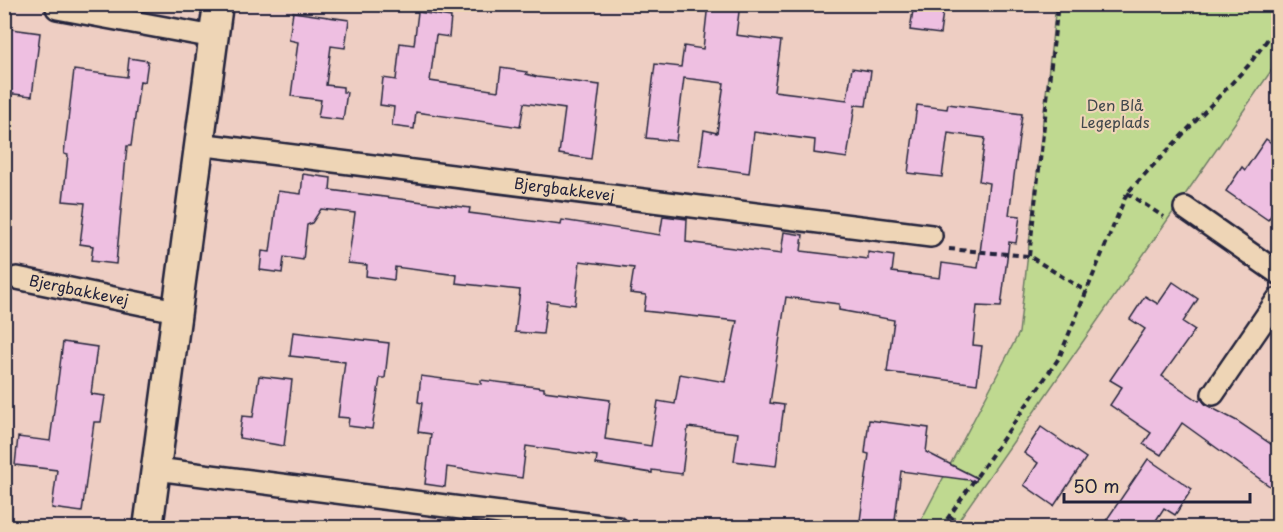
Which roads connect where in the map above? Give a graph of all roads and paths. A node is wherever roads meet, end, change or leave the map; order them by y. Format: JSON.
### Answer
{"nodes":[{"id":1,"x":218,"y":4,"type":"edge"},
{"id":2,"x":1058,"y":4,"type":"edge"},
{"id":3,"x":57,"y":8,"type":"dead end"},
{"id":4,"x":1278,"y":25,"type":"edge"},
{"id":5,"x":214,"y":37,"type":"junction"},
{"id":6,"x":198,"y":144,"type":"junction"},
{"id":7,"x":1127,"y":193,"type":"junction"},
{"id":8,"x":1185,"y":208,"type":"joint"},
{"id":9,"x":931,"y":236,"type":"joint"},
{"id":10,"x":1029,"y":256,"type":"junction"},
{"id":11,"x":1278,"y":273,"type":"edge"},
{"id":12,"x":17,"y":278,"type":"dead end"},
{"id":13,"x":1087,"y":292,"type":"junction"},
{"id":14,"x":1278,"y":299,"type":"edge"},
{"id":15,"x":176,"y":311,"type":"junction"},
{"id":16,"x":1213,"y":394,"type":"dead end"},
{"id":17,"x":156,"y":469,"type":"junction"},
{"id":18,"x":949,"y":516,"type":"junction"},
{"id":19,"x":148,"y":528,"type":"edge"},
{"id":20,"x":617,"y":528,"type":"edge"},
{"id":21,"x":941,"y":528,"type":"edge"},
{"id":22,"x":967,"y":528,"type":"edge"}],
"edges":[{"from":1,"to":5,"type":"street"},
{"from":2,"to":10,"type":"path"},
{"from":3,"to":5,"type":"street"},
{"from":4,"to":7,"type":"path"},
{"from":5,"to":6,"type":"street"},
{"from":6,"to":9,"type":"street","name":"Bjergbakkevej"},
{"from":6,"to":15,"type":"street"},
{"from":7,"to":8,"type":"path"},
{"from":7,"to":13,"type":"path"},
{"from":8,"to":11,"type":"street"},
{"from":9,"to":10,"type":"path"},
{"from":10,"to":13,"type":"path"},
{"from":12,"to":15,"type":"street","name":"Bjergbakkevej"},
{"from":13,"to":18,"type":"path"},
{"from":14,"to":16,"type":"street"},
{"from":15,"to":17,"type":"street"},
{"from":17,"to":19,"type":"street"},
{"from":17,"to":20,"type":"street"},
{"from":18,"to":21,"type":"path"},
{"from":18,"to":22,"type":"path"}]}
